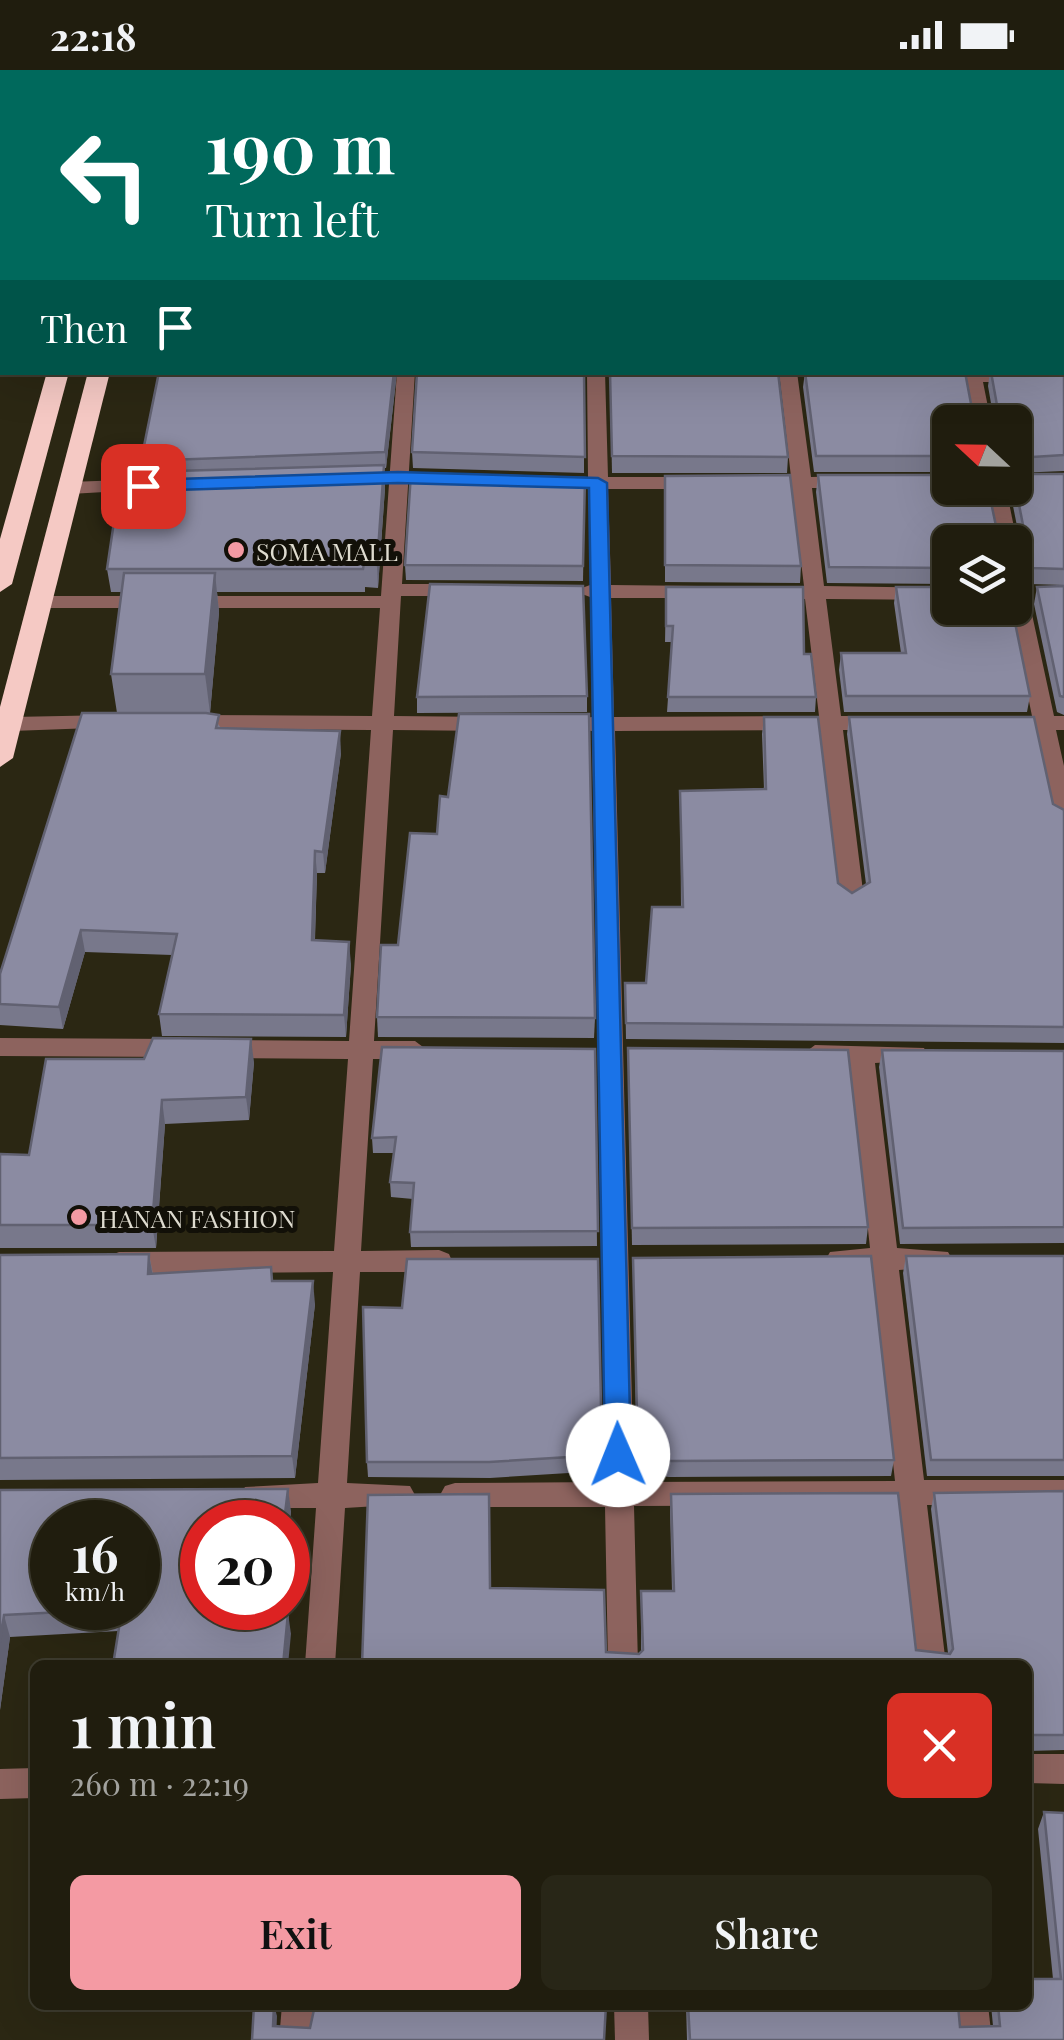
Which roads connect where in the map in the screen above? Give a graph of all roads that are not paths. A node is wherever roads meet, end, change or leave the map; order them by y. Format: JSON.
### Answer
{"nodes":[{"id":1,"x":57,"y":375,"type":"edge"},
{"id":2,"x":98,"y":375,"type":"edge"},
{"id":3,"x":406,"y":375,"type":"edge"},
{"id":4,"x":946,"y":375,"type":"edge"},
{"id":5,"x":973,"y":375,"type":"edge"},
{"id":6,"x":1018,"y":375,"type":"edge"},
{"id":7,"x":602,"y":376,"type":"edge"},
{"id":8,"x":788,"y":376,"type":"edge"},
{"id":9,"x":918,"y":376,"type":"edge"},
{"id":10,"x":1064,"y":376,"type":"edge"},
{"id":11,"x":979,"y":405,"type":"edge"},
{"id":12,"x":562,"y":482,"type":"edge"},
{"id":13,"x":746,"y":482,"type":"edge"},
{"id":14,"x":801,"y":482,"type":"junction"},
{"id":15,"x":876,"y":482,"type":"edge"},
{"id":16,"x":598,"y":483,"type":"junction"},
{"id":17,"x":709,"y":483,"type":"edge"},
{"id":18,"x":166,"y":485,"type":"edge"},
{"id":19,"x":70,"y":488,"type":"junction"},
{"id":20,"x":0,"y":584,"type":"edge"},
{"id":21,"x":485,"y":590,"type":"edge"},
{"id":22,"x":562,"y":591,"type":"edge"},
{"id":23,"x":600,"y":591,"type":"junction"},
{"id":24,"x":717,"y":592,"type":"edge"},
{"id":25,"x":756,"y":592,"type":"edge"},
{"id":26,"x":814,"y":593,"type":"junction"},
{"id":27,"x":932,"y":594,"type":"edge"},
{"id":28,"x":388,"y":596,"type":"junction"},
{"id":29,"x":42,"y":602,"type":"junction"},
{"id":30,"x":1029,"y":625,"type":"edge"},
{"id":31,"x":135,"y":722,"type":"edge"},
{"id":32,"x":172,"y":722,"type":"edge"},
{"id":33,"x":832,"y":723,"type":"junction"},
{"id":34,"x":909,"y":723,"type":"edge"},
{"id":35,"x":986,"y":723,"type":"edge"},
{"id":36,"x":1054,"y":723,"type":"edge"},
{"id":37,"x":12,"y":724,"type":"junction"},
{"id":38,"x":379,"y":724,"type":"junction"},
{"id":39,"x":510,"y":724,"type":"edge"},
{"id":40,"x":566,"y":724,"type":"edge"},
{"id":41,"x":603,"y":724,"type":"junction"},
{"id":42,"x":0,"y":758,"type":"edge"},
{"id":43,"x":1064,"y":820,"type":"edge"},
{"id":44,"x":852,"y":899,"type":"edge"},
{"id":45,"x":0,"y":1047,"type":"edge"},
{"id":46,"x":360,"y":1050,"type":"junction"},
{"id":47,"x":437,"y":1051,"type":"edge"},
{"id":48,"x":784,"y":1053,"type":"edge"},
{"id":49,"x":861,"y":1054,"type":"junction"},
{"id":50,"x":934,"y":1054,"type":"edge"},
{"id":51,"x":885,"y":1259,"type":"junction"},
{"id":52,"x":964,"y":1259,"type":"edge"},
{"id":53,"x":808,"y":1260,"type":"edge"},
{"id":54,"x":461,"y":1261,"type":"edge"},
{"id":55,"x":346,"y":1262,"type":"junction"},
{"id":56,"x":96,"y":1263,"type":"edge"},
{"id":57,"x":1064,"y":1492,"type":"edge"},
{"id":58,"x":911,"y":1493,"type":"junction"},
{"id":59,"x":619,"y":1494,"type":"junction"},
{"id":60,"x":232,"y":1496,"type":"edge"},
{"id":61,"x":329,"y":1496,"type":"junction"},
{"id":62,"x":320,"y":1660,"type":"edge"},
{"id":63,"x":623,"y":1660,"type":"edge"},
{"id":64,"x":930,"y":1660,"type":"edge"},
{"id":65,"x":1032,"y":1769,"type":"edge"},
{"id":66,"x":1064,"y":1769,"type":"edge"},
{"id":67,"x":30,"y":1783,"type":"edge"},
{"id":68,"x":0,"y":1784,"type":"edge"},
{"id":69,"x":298,"y":2010,"type":"edge"},
{"id":70,"x":631,"y":2010,"type":"edge"},
{"id":71,"x":971,"y":2010,"type":"edge"},
{"id":72,"x":296,"y":2040,"type":"edge"},
{"id":73,"x":632,"y":2040,"type":"edge"},
{"id":74,"x":975,"y":2040,"type":"edge"}],
"edges":[{"from":1,"to":20,"type":"highway"},
{"from":2,"to":19,"type":"highway"},
{"from":3,"to":28,"type":"street"},
{"from":4,"to":9,"type":"street"},
{"from":5,"to":11,"type":"street"},
{"from":6,"to":10,"type":"street"},
{"from":7,"to":16,"type":"street"},
{"from":8,"to":14,"type":"street"},
{"from":12,"to":16,"type":"street"},
{"from":13,"to":14,"type":"street"},
{"from":14,"to":15,"type":"street"},
{"from":14,"to":26,"type":"street"},
{"from":16,"to":17,"type":"street"},
{"from":16,"to":23,"type":"street"},
{"from":18,"to":19,"type":"street"},
{"from":19,"to":29,"type":"highway"},
{"from":21,"to":28,"type":"street"},
{"from":22,"to":23,"type":"street"},
{"from":23,"to":24,"type":"street"},
{"from":23,"to":41,"type":"street"},
{"from":25,"to":26,"type":"street"},
{"from":26,"to":27,"type":"street"},
{"from":26,"to":33,"type":"street"},
{"from":28,"to":29,"type":"street"},
{"from":28,"to":38,"type":"street"},
{"from":29,"to":37,"type":"highway"},
{"from":30,"to":36,"type":"street"},
{"from":31,"to":37,"type":"street"},
{"from":32,"to":38,"type":"street"},
{"from":33,"to":34,"type":"street"},
{"from":33,"to":41,"type":"street"},
{"from":33,"to":44,"type":"street"},
{"from":35,"to":36,"type":"street"},
{"from":36,"to":43,"type":"street"},
{"from":37,"to":42,"type":"highway"},
{"from":38,"to":39,"type":"street"},
{"from":38,"to":46,"type":"street"},
{"from":40,"to":41,"type":"street"},
{"from":41,"to":59,"type":"street"},
{"from":45,"to":46,"type":"street"},
{"from":46,"to":47,"type":"street"},
{"from":46,"to":55,"type":"street"},
{"from":48,"to":49,"type":"street"},
{"from":49,"to":50,"type":"street"},
{"from":49,"to":51,"type":"street"},
{"from":51,"to":52,"type":"street"},
{"from":51,"to":53,"type":"street"},
{"from":51,"to":58,"type":"street"},
{"from":54,"to":55,"type":"street"},
{"from":55,"to":56,"type":"street"},
{"from":55,"to":61,"type":"street"},
{"from":57,"to":58,"type":"street"},
{"from":58,"to":59,"type":"street"},
{"from":58,"to":64,"type":"street"},
{"from":59,"to":61,"type":"street"},
{"from":59,"to":63,"type":"street"},
{"from":60,"to":61,"type":"street"},
{"from":61,"to":62,"type":"street"},
{"from":65,"to":66,"type":"street"},
{"from":67,"to":68,"type":"street"},
{"from":69,"to":72,"type":"street"},
{"from":70,"to":73,"type":"street"},
{"from":71,"to":74,"type":"street"}]}
